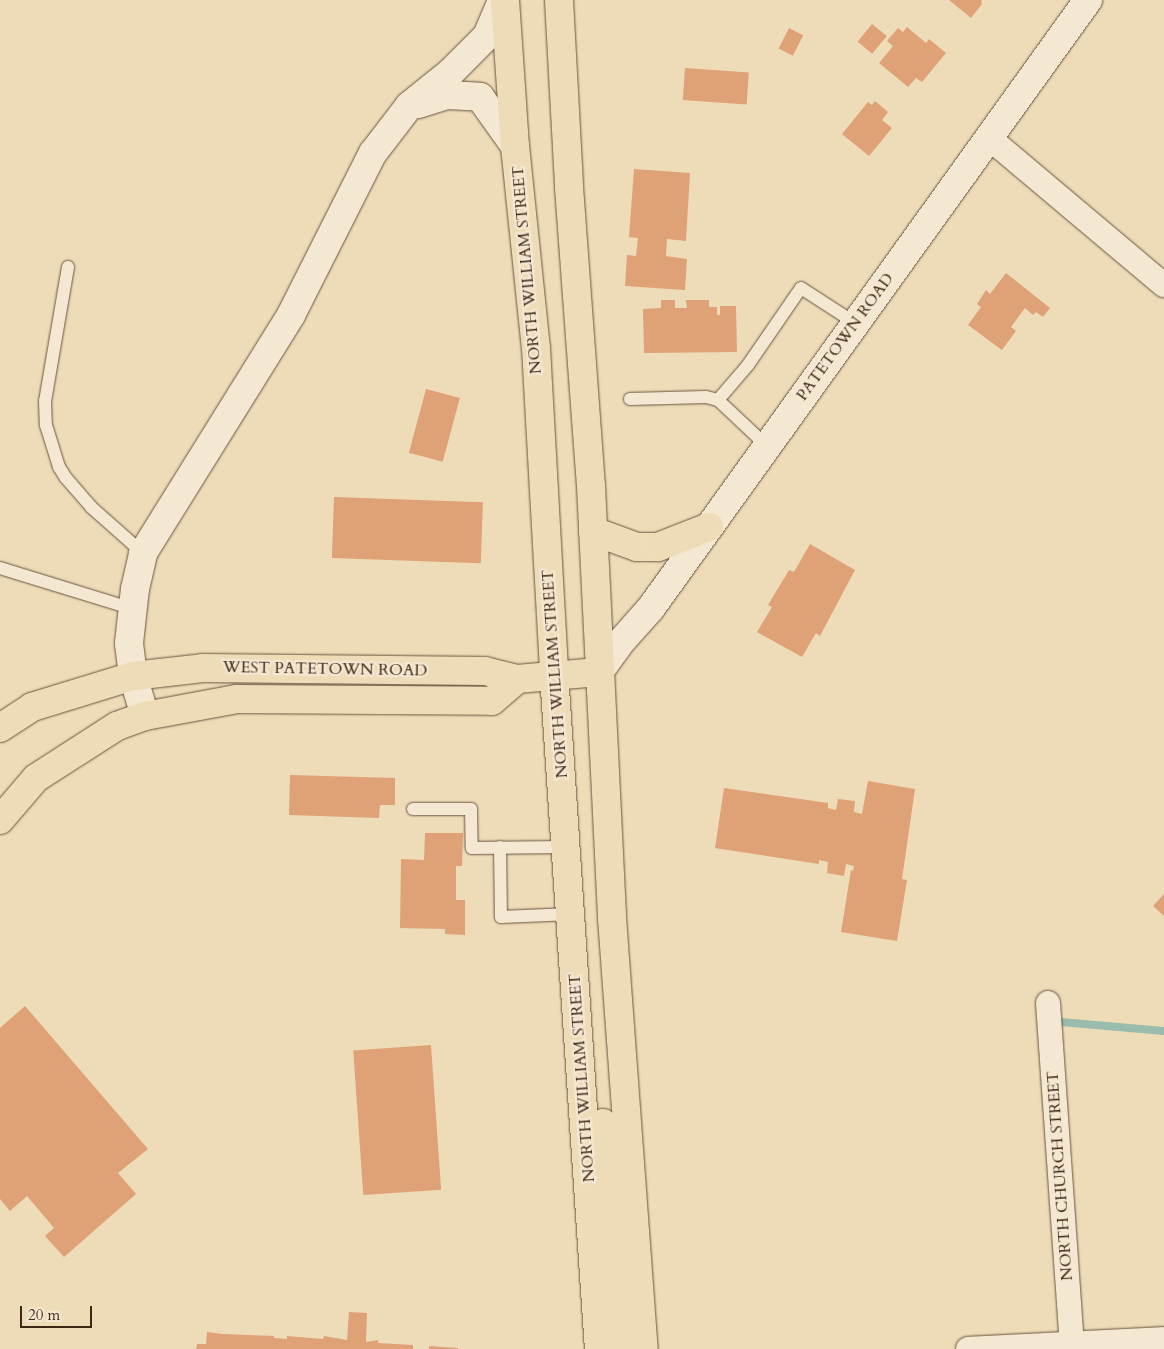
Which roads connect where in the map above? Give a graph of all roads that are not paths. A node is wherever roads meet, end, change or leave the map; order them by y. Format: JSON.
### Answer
{"nodes":[{"id":1,"x":504,"y":0,"type":"edge"},
{"id":2,"x":559,"y":0,"type":"edge"},
{"id":3,"x":1088,"y":0,"type":"edge"},
{"id":4,"x":409,"y":106,"type":"junction"},
{"id":5,"x":988,"y":137,"type":"junction"},
{"id":6,"x":515,"y":146,"type":"junction"},
{"id":7,"x":68,"y":267,"type":"dead end"},
{"id":8,"x":1164,"y":285,"type":"edge"},
{"id":9,"x":855,"y":323,"type":"junction"},
{"id":10,"x":630,"y":399,"type":"dead end"},
{"id":11,"x":718,"y":400,"type":"junction"},
{"id":12,"x":767,"y":446,"type":"junction"},
{"id":13,"x":709,"y":527,"type":"junction"},
{"id":14,"x":593,"y":531,"type":"junction"},
{"id":15,"x":143,"y":552,"type":"junction"},
{"id":16,"x":0,"y":568,"type":"edge"},
{"id":17,"x":133,"y":609,"type":"junction"},
{"id":18,"x":599,"y":672,"type":"junction"},
{"id":19,"x":554,"y":674,"type":"junction"},
{"id":20,"x":133,"y":676,"type":"junction"},
{"id":21,"x":518,"y":679,"type":"junction"},
{"id":22,"x":144,"y":716,"type":"junction"},
{"id":23,"x":0,"y":728,"type":"edge"},
{"id":24,"x":413,"y":809,"type":"dead end"},
{"id":25,"x":0,"y":820,"type":"edge"},
{"id":26,"x":566,"y":847,"type":"junction"},
{"id":27,"x":500,"y":848,"type":"junction"},
{"id":28,"x":571,"y":914,"type":"junction"},
{"id":29,"x":1048,"y":1003,"type":"dead end"},
{"id":30,"x":579,"y":1028,"type":"junction"},
{"id":31,"x":1164,"y":1339,"type":"edge"},
{"id":32,"x":1072,"y":1346,"type":"edge"},
{"id":33,"x":599,"y":1349,"type":"edge"},
{"id":34,"x":623,"y":1349,"type":"edge"},
{"id":35,"x":644,"y":1349,"type":"edge"},
{"id":36,"x":968,"y":1349,"type":"edge"}],
"edges":[{"from":1,"to":4,"type":"street"},
{"from":1,"to":6,"type":"main road","name":"NORTH WILLIAM STREET"},
{"from":2,"to":14,"type":"main road"},
{"from":3,"to":5,"type":"street","name":"PATETOWN ROAD"},
{"from":4,"to":6,"type":"street"},
{"from":4,"to":15,"type":"street"},
{"from":5,"to":8,"type":"street"},
{"from":5,"to":9,"type":"street","name":"PATETOWN ROAD"},
{"from":6,"to":19,"type":"main road","name":"NORTH WILLIAM STREET"},
{"from":7,"to":15,"type":"lane"},
{"from":9,"to":11,"type":"lane"},
{"from":9,"to":12,"type":"street","name":"PATETOWN ROAD"},
{"from":10,"to":11,"type":"lane"},
{"from":11,"to":12,"type":"lane"},
{"from":12,"to":13,"type":"street","name":"PATETOWN ROAD"},
{"from":13,"to":14,"type":"main road"},
{"from":13,"to":18,"type":"street","name":"PATETOWN ROAD"},
{"from":14,"to":18,"type":"main road"},
{"from":15,"to":17,"type":"street"},
{"from":16,"to":17,"type":"lane"},
{"from":17,"to":20,"type":"street"},
{"from":18,"to":19,"type":"main road","name":"WEST PATETOWN ROAD"},
{"from":18,"to":35,"type":"main road"},
{"from":19,"to":21,"type":"main road","name":"WEST PATETOWN ROAD"},
{"from":19,"to":26,"type":"main road","name":"NORTH WILLIAM STREET"},
{"from":20,"to":21,"type":"main road","name":"WEST PATETOWN ROAD"},
{"from":20,"to":22,"type":"street"},
{"from":20,"to":23,"type":"main road","name":"WEST PATETOWN ROAD"},
{"from":21,"to":22,"type":"main road","name":"WEST PATETOWN ROAD"},
{"from":22,"to":25,"type":"main road","name":"WEST PATETOWN ROAD"},
{"from":24,"to":27,"type":"lane"},
{"from":26,"to":27,"type":"lane"},
{"from":26,"to":28,"type":"main road","name":"NORTH WILLIAM STREET"},
{"from":27,"to":28,"type":"lane"},
{"from":28,"to":30,"type":"main road","name":"NORTH WILLIAM STREET"},
{"from":29,"to":32,"type":"street","name":"NORTH CHURCH STREET"},
{"from":30,"to":33,"type":"main road","name":"NORTH WILLIAM STREET"},
{"from":30,"to":34,"type":"main road"},
{"from":31,"to":32,"type":"street"},
{"from":32,"to":36,"type":"street"}]}
